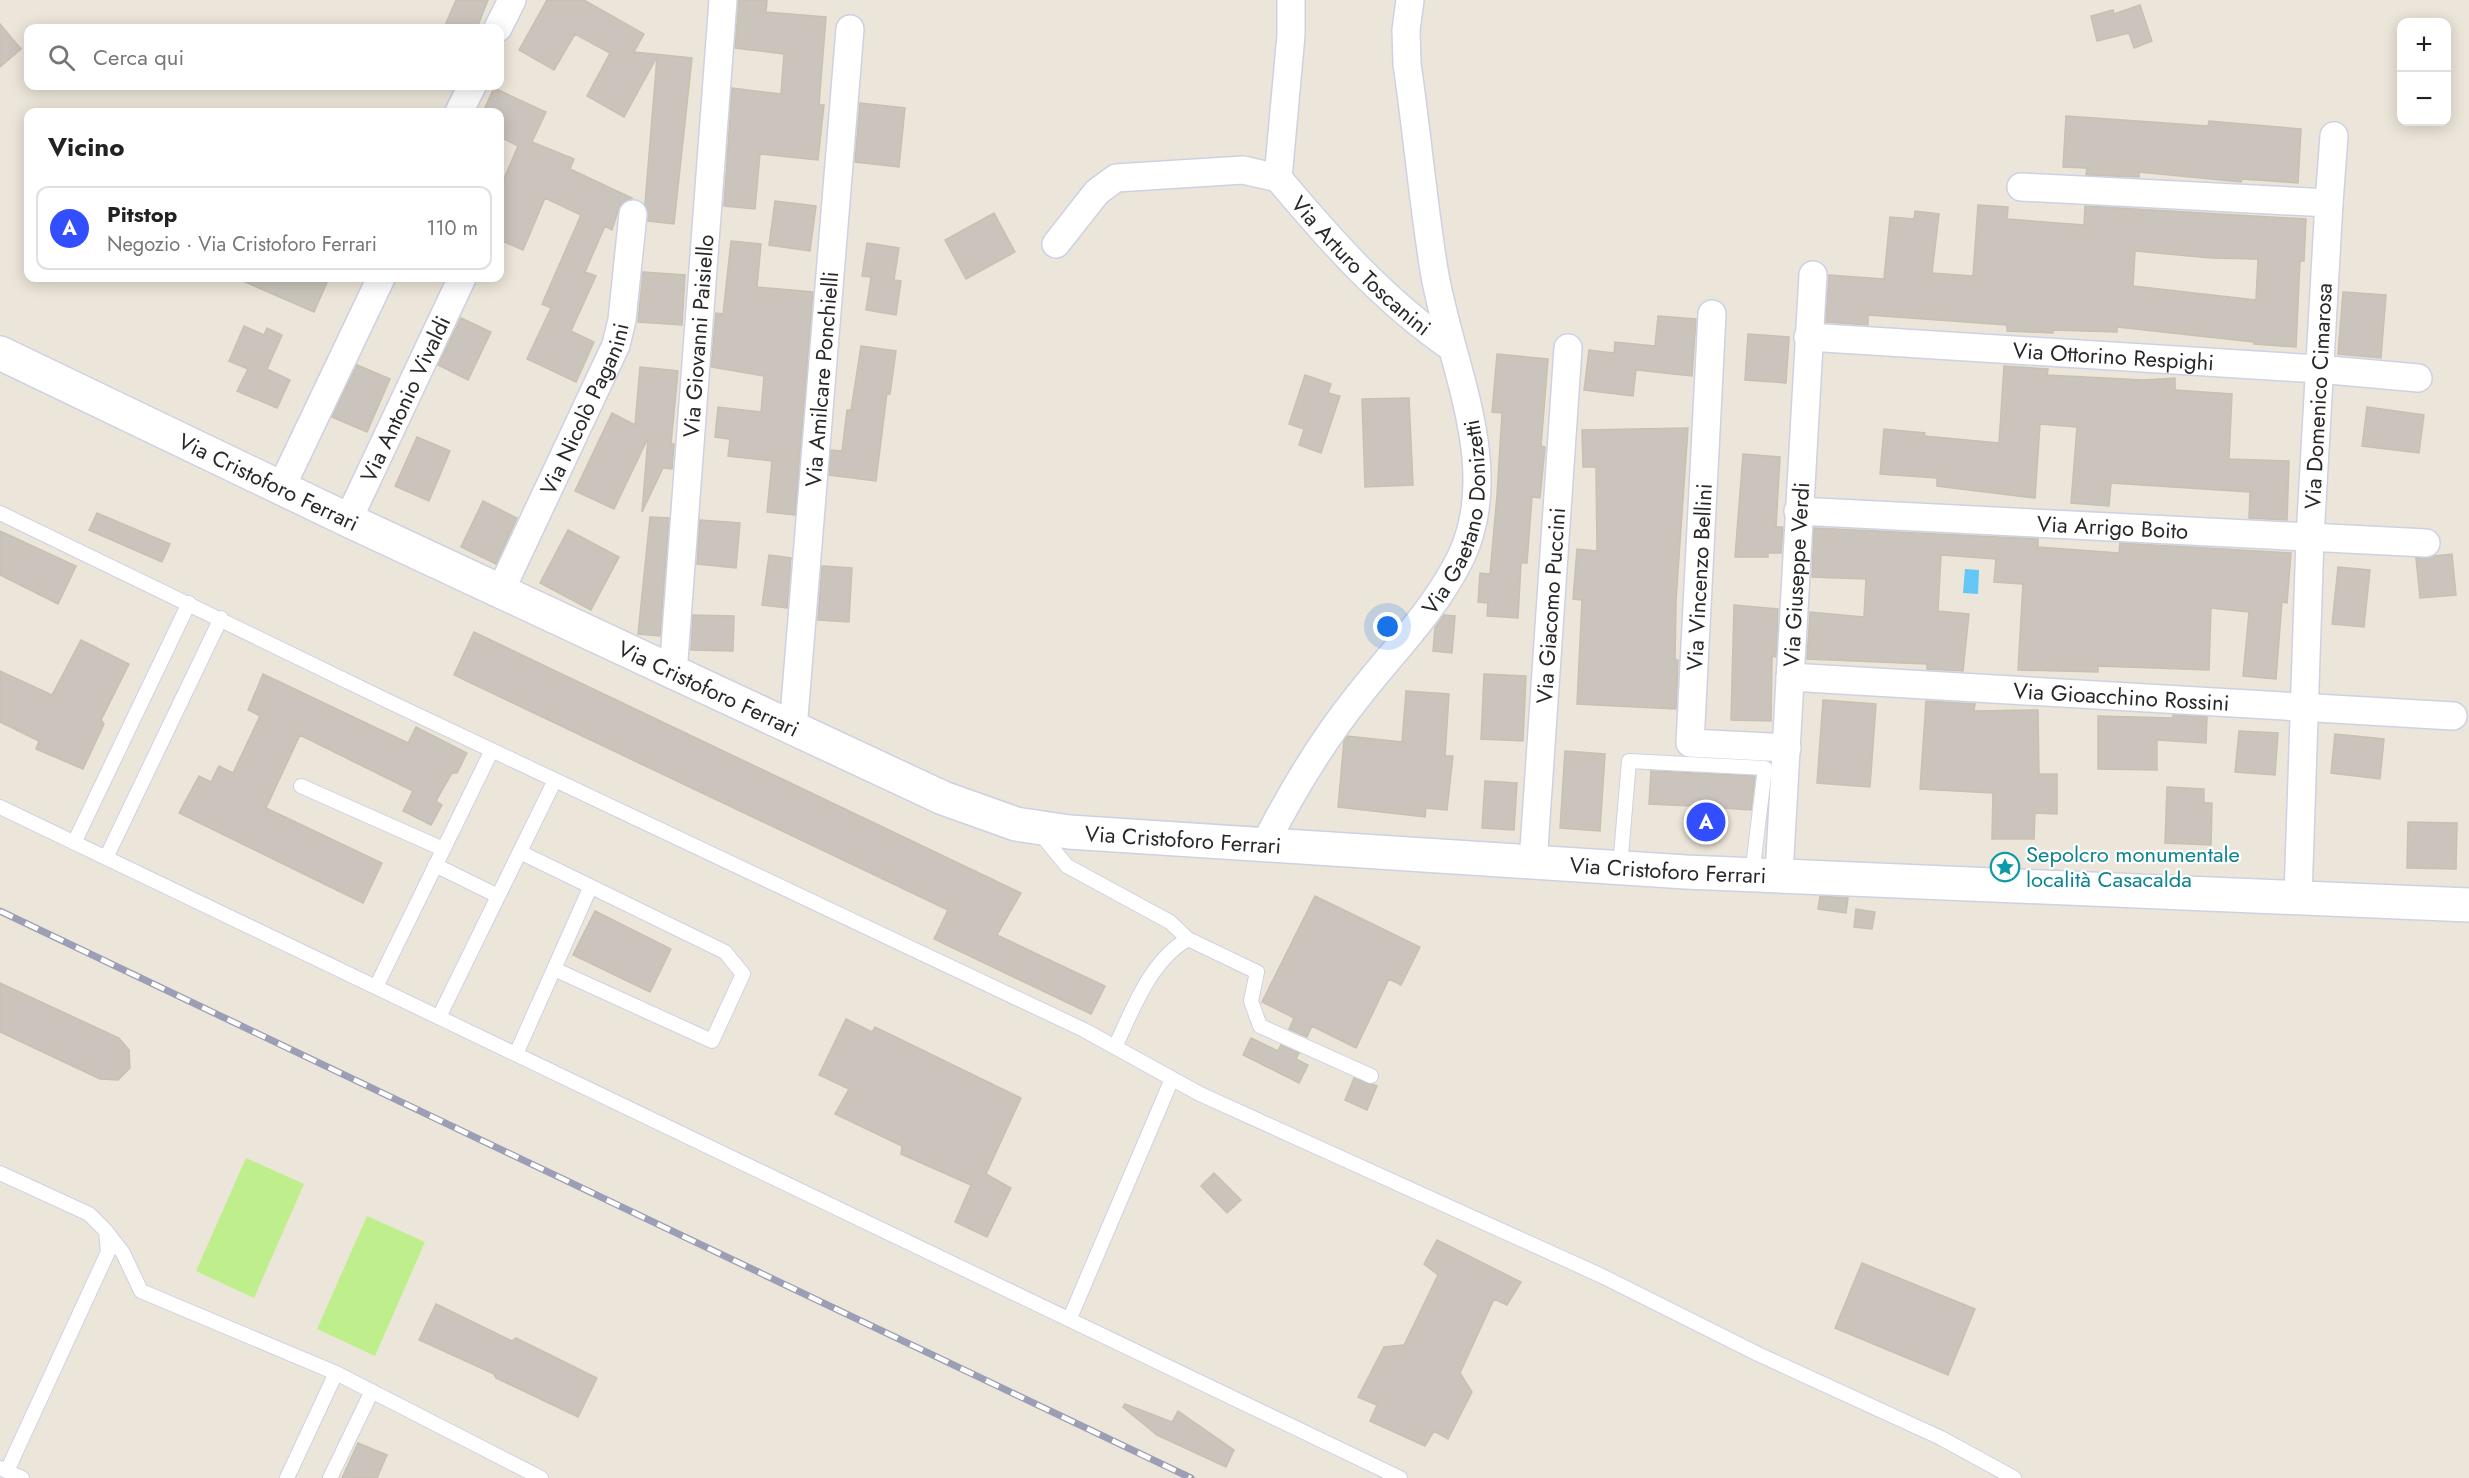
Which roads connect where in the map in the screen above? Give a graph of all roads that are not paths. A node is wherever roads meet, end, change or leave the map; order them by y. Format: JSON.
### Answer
{"nodes":[{"id":1,"x":512,"y":0,"type":"edge"},
{"id":2,"x":723,"y":0,"type":"edge"},
{"id":3,"x":1291,"y":0,"type":"edge"},
{"id":4,"x":1410,"y":0,"type":"edge"},
{"id":5,"x":500,"y":24,"type":"edge"},
{"id":6,"x":850,"y":29,"type":"dead end"},
{"id":7,"x":470,"y":90,"type":"edge"},
{"id":8,"x":461,"y":108,"type":"edge"},
{"id":9,"x":2334,"y":136,"type":"dead end"},
{"id":10,"x":1278,"y":178,"type":"junction"},
{"id":11,"x":2021,"y":187,"type":"dead end"},
{"id":12,"x":2330,"y":203,"type":"junction"},
{"id":13,"x":633,"y":214,"type":"dead end"},
{"id":14,"x":1056,"y":244,"type":"dead end"},
{"id":15,"x":1813,"y":275,"type":"dead end"},
{"id":16,"x":379,"y":282,"type":"edge"},
{"id":17,"x":460,"y":282,"type":"edge"},
{"id":18,"x":1712,"y":314,"type":"dead end"},
{"id":19,"x":1808,"y":337,"type":"junction"},
{"id":20,"x":1450,"y":347,"type":"junction"},
{"id":21,"x":1568,"y":348,"type":"dead end"},
{"id":22,"x":0,"y":353,"type":"edge"},
{"id":23,"x":2318,"y":369,"type":"junction"},
{"id":24,"x":2418,"y":378,"type":"dead end"},
{"id":25,"x":281,"y":489,"type":"junction"},
{"id":26,"x":1798,"y":511,"type":"junction"},
{"id":27,"x":0,"y":513,"type":"edge"},
{"id":28,"x":348,"y":520,"type":"junction"},
{"id":29,"x":2310,"y":538,"type":"junction"},
{"id":30,"x":2426,"y":543,"type":"dead end"},
{"id":31,"x":500,"y":592,"type":"junction"},
{"id":32,"x":189,"y":603,"type":"junction"},
{"id":33,"x":221,"y":618,"type":"junction"},
{"id":34,"x":673,"y":673,"type":"junction"},
{"id":35,"x":1790,"y":677,"type":"junction"},
{"id":36,"x":2304,"y":706,"type":"junction"},
{"id":37,"x":2453,"y":716,"type":"dead end"},
{"id":38,"x":793,"y":729,"type":"junction"},
{"id":39,"x":1787,"y":747,"type":"junction"},
{"id":40,"x":492,"y":750,"type":"junction"},
{"id":41,"x":555,"y":780,"type":"junction"},
{"id":42,"x":301,"y":786,"type":"dead end"},
{"id":43,"x":0,"y":807,"type":"edge"},
{"id":44,"x":1036,"y":828,"type":"junction"},
{"id":45,"x":74,"y":843,"type":"junction"},
{"id":46,"x":1265,"y":844,"type":"junction"},
{"id":47,"x":443,"y":849,"type":"junction"},
{"id":48,"x":522,"y":853,"type":"junction"},
{"id":49,"x":106,"y":858,"type":"junction"},
{"id":50,"x":1533,"y":863,"type":"junction"},
{"id":51,"x":435,"y":865,"type":"junction"},
{"id":52,"x":1620,"y":867,"type":"junction"},
{"id":53,"x":1766,"y":874,"type":"junction"},
{"id":54,"x":590,"y":888,"type":"junction"},
{"id":55,"x":498,"y":896,"type":"junction"},
{"id":56,"x":2298,"y":897,"type":"junction"},
{"id":57,"x":2469,"y":905,"type":"edge"},
{"id":58,"x":1188,"y":939,"type":"junction"},
{"id":59,"x":554,"y":969,"type":"junction"},
{"id":60,"x":376,"y":987,"type":"junction"},
{"id":61,"x":439,"y":1017,"type":"junction"},
{"id":62,"x":1115,"y":1047,"type":"junction"},
{"id":63,"x":516,"y":1054,"type":"junction"},
{"id":64,"x":1371,"y":1076,"type":"dead end"},
{"id":65,"x":1172,"y":1079,"type":"junction"},
{"id":66,"x":0,"y":1173,"type":"edge"},
{"id":67,"x":106,"y":1231,"type":"junction"},
{"id":68,"x":1070,"y":1318,"type":"junction"},
{"id":69,"x":336,"y":1373,"type":"junction"},
{"id":70,"x":372,"y":1391,"type":"junction"},
{"id":71,"x":3,"y":1470,"type":"edge"},
{"id":72,"x":22,"y":1478,"type":"edge"},
{"id":73,"x":287,"y":1478,"type":"edge"},
{"id":74,"x":330,"y":1478,"type":"edge"},
{"id":75,"x":541,"y":1478,"type":"edge"},
{"id":76,"x":1400,"y":1478,"type":"edge"},
{"id":77,"x":2014,"y":1478,"type":"edge"}],
"edges":[{"from":1,"to":5,"type":"street"},
{"from":2,"to":34,"type":"street","name":"Via Giovanni Paisiello"},
{"from":3,"to":10,"type":"street","name":"Via Arturo Toscanini"},
{"from":4,"to":20,"type":"street","name":"Via Gaetano Donizetti"},
{"from":6,"to":38,"type":"street","name":"Via Amilcare Ponchielli"},
{"from":7,"to":8,"type":"street"},
{"from":9,"to":12,"type":"street","name":"Via Domenico Cimarosa"},
{"from":10,"to":14,"type":"street","name":"Via Arturo Toscanini"},
{"from":10,"to":20,"type":"street","name":"Via Arturo Toscanini"},
{"from":11,"to":12,"type":"street"},
{"from":12,"to":23,"type":"street","name":"Via Domenico Cimarosa"},
{"from":13,"to":31,"type":"street","name":"Via Nicolò Paganini"},
{"from":15,"to":19,"type":"street","name":"Via Giuseppe Verdi"},
{"from":16,"to":25,"type":"street"},
{"from":17,"to":28,"type":"street","name":"Via Antonio Vivaldi"},
{"from":18,"to":39,"type":"street","name":"Via Vincenzo Bellini"},
{"from":19,"to":23,"type":"street","name":"Via Ottorino Respighi"},
{"from":19,"to":26,"type":"street","name":"Via Giuseppe Verdi"},
{"from":20,"to":46,"type":"street","name":"Via Gaetano Donizetti"},
{"from":21,"to":50,"type":"street","name":"Via Giacomo Puccini"},
{"from":22,"to":25,"type":"main road","name":"Via Cristoforo Ferrari"},
{"from":23,"to":24,"type":"street","name":"Via Ottorino Respighi"},
{"from":23,"to":29,"type":"street","name":"Via Domenico Cimarosa"},
{"from":25,"to":28,"type":"main road","name":"Via Cristoforo Ferrari"},
{"from":26,"to":29,"type":"street","name":"Via Arrigo Boito"},
{"from":26,"to":35,"type":"street","name":"Via Giuseppe Verdi"},
{"from":27,"to":32,"type":"lane"},
{"from":28,"to":31,"type":"main road","name":"Via Cristoforo Ferrari"},
{"from":29,"to":30,"type":"street","name":"Via Arrigo Boito"},
{"from":29,"to":36,"type":"street","name":"Via Domenico Cimarosa"},
{"from":31,"to":34,"type":"main road","name":"Via Cristoforo Ferrari"},
{"from":32,"to":33,"type":"lane"},
{"from":32,"to":45,"type":"lane"},
{"from":33,"to":40,"type":"lane"},
{"from":33,"to":49,"type":"lane"},
{"from":34,"to":38,"type":"main road","name":"Via Cristoforo Ferrari"},
{"from":35,"to":36,"type":"street","name":"Via Gioacchino Rossini"},
{"from":35,"to":39,"type":"street","name":"Via Giuseppe Verdi"},
{"from":36,"to":37,"type":"street","name":"Via Gioacchino Rossini"},
{"from":36,"to":56,"type":"street","name":"Via Domenico Cimarosa"},
{"from":38,"to":44,"type":"main road","name":"Via Cristoforo Ferrari"},
{"from":39,"to":53,"type":"street","name":"Via Giuseppe Verdi"},
{"from":40,"to":41,"type":"lane"},
{"from":40,"to":47,"type":"lane"},
{"from":41,"to":48,"type":"lane"},
{"from":41,"to":62,"type":"lane"},
{"from":42,"to":47,"type":"lane"},
{"from":43,"to":45,"type":"lane"},
{"from":44,"to":46,"type":"main road","name":"Via Cristoforo Ferrari"},
{"from":44,"to":58,"type":"lane"},
{"from":45,"to":49,"type":"lane"},
{"from":46,"to":50,"type":"main road","name":"Via Cristoforo Ferrari"},
{"from":47,"to":51,"type":"lane"},
{"from":48,"to":54,"type":"lane"},
{"from":48,"to":55,"type":"lane"},
{"from":49,"to":60,"type":"lane"},
{"from":50,"to":52,"type":"main road","name":"Via Cristoforo Ferrari"},
{"from":51,"to":55,"type":"lane"},
{"from":51,"to":60,"type":"lane"},
{"from":52,"to":53,"type":"main road","name":"Via Cristoforo Ferrari"},
{"from":52,"to":53,"type":"lane"},
{"from":53,"to":56,"type":"main road","name":"Via Cristoforo Ferrari"},
{"from":54,"to":59,"type":"lane"},
{"from":54,"to":59,"type":"lane"},
{"from":55,"to":61,"type":"lane"},
{"from":56,"to":57,"type":"main road","name":"Via Cristoforo Ferrari"},
{"from":58,"to":62,"type":"lane"},
{"from":58,"to":64,"type":"lane"},
{"from":59,"to":63,"type":"lane"},
{"from":60,"to":61,"type":"lane"},
{"from":61,"to":63,"type":"lane"},
{"from":62,"to":65,"type":"lane"},
{"from":63,"to":68,"type":"lane"},
{"from":65,"to":68,"type":"lane"},
{"from":65,"to":77,"type":"lane"},
{"from":66,"to":67,"type":"lane"},
{"from":67,"to":69,"type":"lane"},
{"from":67,"to":71,"type":"lane"},
{"from":68,"to":76,"type":"lane"},
{"from":69,"to":70,"type":"lane"},
{"from":69,"to":73,"type":"lane"},
{"from":70,"to":74,"type":"lane"},
{"from":70,"to":75,"type":"lane"},
{"from":71,"to":72,"type":"lane"}]}
